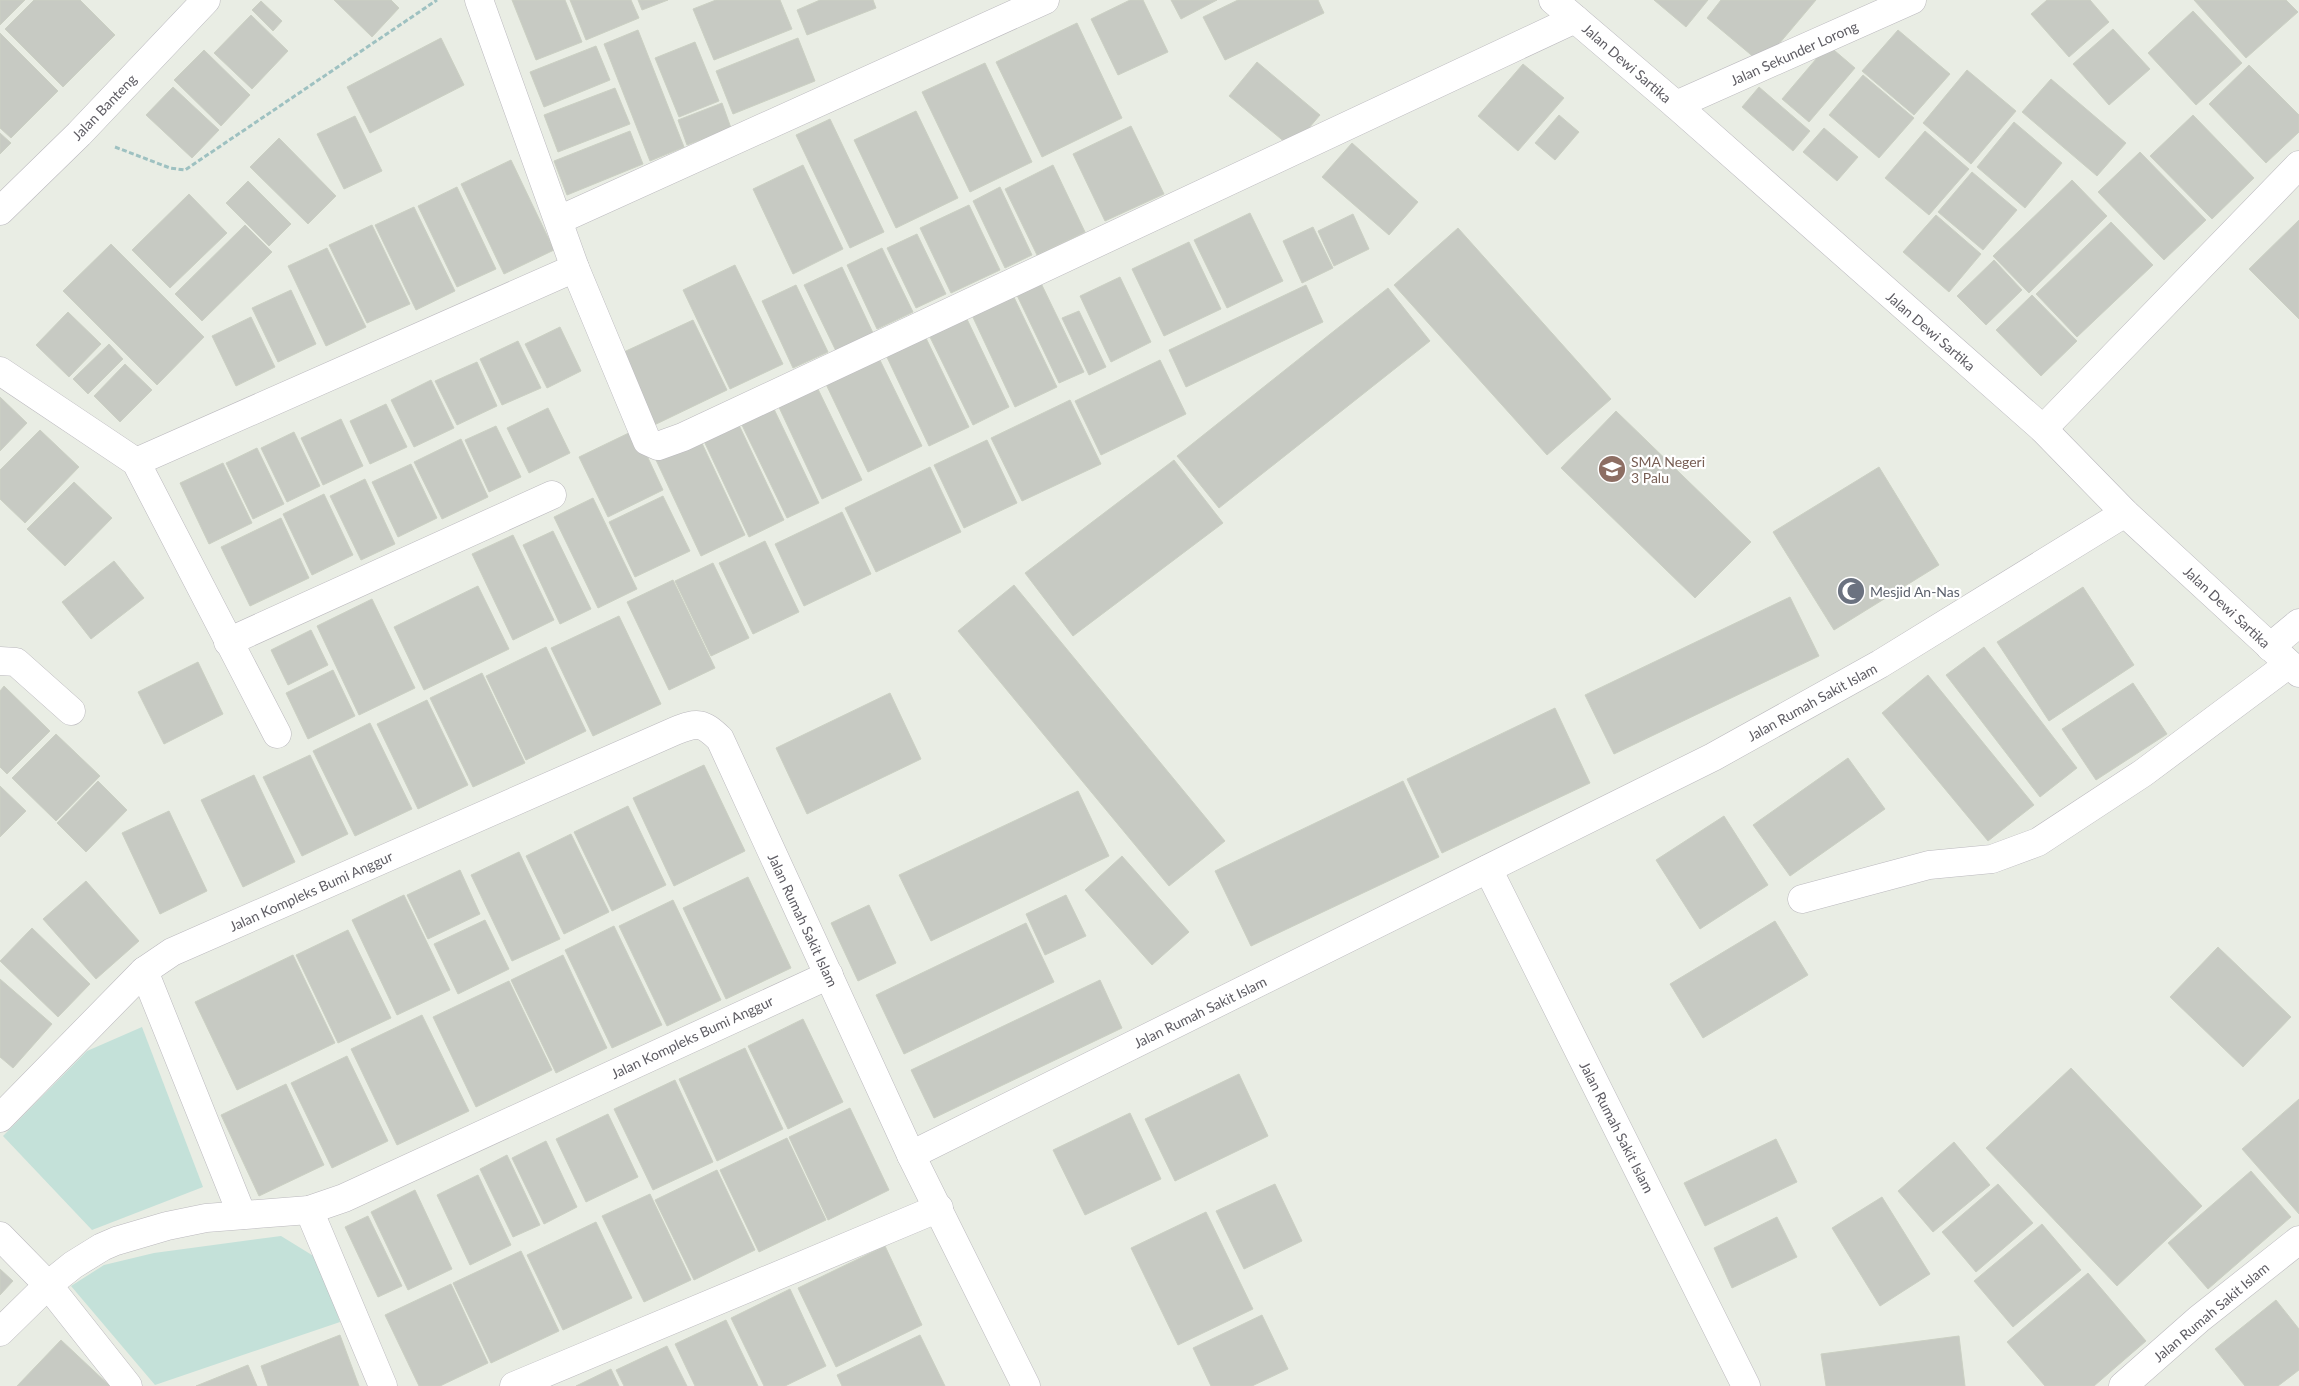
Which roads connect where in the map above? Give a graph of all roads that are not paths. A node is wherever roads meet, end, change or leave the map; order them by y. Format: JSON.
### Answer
{"nodes":[{"id":1,"x":206,"y":0,"type":"edge"},
{"id":2,"x":479,"y":0,"type":"edge"},
{"id":3,"x":1045,"y":0,"type":"edge"},
{"id":4,"x":1553,"y":0,"type":"edge"},
{"id":5,"x":1912,"y":0,"type":"edge"},
{"id":6,"x":1575,"y":19,"type":"junction"},
{"id":7,"x":1676,"y":105,"type":"junction"},
{"id":8,"x":2299,"y":165,"type":"edge"},
{"id":9,"x":0,"y":211,"type":"edge"},
{"id":10,"x":559,"y":220,"type":"junction"},
{"id":11,"x":575,"y":268,"type":"junction"},
{"id":12,"x":0,"y":371,"type":"edge"},
{"id":13,"x":2043,"y":429,"type":"junction"},
{"id":14,"x":136,"y":462,"type":"junction"},
{"id":15,"x":552,"y":495,"type":"dead end"},
{"id":16,"x":2125,"y":513,"type":"junction"},
{"id":17,"x":2299,"y":623,"type":"edge"},
{"id":18,"x":228,"y":642,"type":"junction"},
{"id":19,"x":0,"y":661,"type":"edge"},
{"id":20,"x":2286,"y":661,"type":"edge"},
{"id":21,"x":71,"y":711,"type":"dead end"},
{"id":22,"x":277,"y":734,"type":"dead end"},
{"id":23,"x":720,"y":739,"type":"joint"},
{"id":24,"x":1488,"y":869,"type":"junction"},
{"id":25,"x":1802,"y":899,"type":"dead end"},
{"id":26,"x":144,"y":971,"type":"junction"},
{"id":27,"x":828,"y":975,"type":"junction"},
{"id":28,"x":0,"y":1118,"type":"edge"},
{"id":29,"x":911,"y":1156,"type":"junction"},
{"id":30,"x":939,"y":1208,"type":"junction"},
{"id":31,"x":309,"y":1210,"type":"junction"},
{"id":32,"x":242,"y":1215,"type":"junction"},
{"id":33,"x":0,"y":1236,"type":"edge"},
{"id":34,"x":2299,"y":1240,"type":"edge"},
{"id":35,"x":48,"y":1285,"type":"junction"},
{"id":36,"x":0,"y":1332,"type":"edge"},
{"id":37,"x":128,"y":1386,"type":"edge"},
{"id":38,"x":383,"y":1386,"type":"edge"},
{"id":39,"x":514,"y":1386,"type":"edge"},
{"id":40,"x":1026,"y":1386,"type":"edge"},
{"id":41,"x":1746,"y":1386,"type":"edge"},
{"id":42,"x":2123,"y":1386,"type":"edge"}],
"edges":[{"from":1,"to":9,"type":"street","name":"Jalan Banteng"},
{"from":2,"to":10,"type":"street"},
{"from":3,"to":10,"type":"street"},
{"from":4,"to":6,"type":"street","name":"Jalan Dewi Sartika"},
{"from":5,"to":7,"type":"street","name":"Jalan Sekunder Lorong"},
{"from":6,"to":7,"type":"street","name":"Jalan Dewi Sartika"},
{"from":6,"to":11,"type":"street"},
{"from":7,"to":13,"type":"street","name":"Jalan Dewi Sartika"},
{"from":8,"to":13,"type":"street"},
{"from":10,"to":11,"type":"street"},
{"from":11,"to":14,"type":"street"},
{"from":12,"to":14,"type":"street"},
{"from":13,"to":16,"type":"street","name":"Jalan Dewi Sartika"},
{"from":14,"to":18,"type":"street"},
{"from":15,"to":18,"type":"street"},
{"from":16,"to":20,"type":"street","name":"Jalan Dewi Sartika"},
{"from":16,"to":24,"type":"street","name":"Jalan Rumah Sakit Islam"},
{"from":17,"to":20,"type":"street"},
{"from":18,"to":22,"type":"street"},
{"from":19,"to":21,"type":"street"},
{"from":20,"to":25,"type":"street"},
{"from":23,"to":26,"type":"street","name":"Jalan Kompleks Bumi Anggur"},
{"from":23,"to":27,"type":"street","name":"Jalan Rumah Sakit Islam"},
{"from":24,"to":29,"type":"street","name":"Jalan Rumah Sakit Islam"},
{"from":24,"to":41,"type":"street","name":"Jalan Rumah Sakit Islam"},
{"from":26,"to":28,"type":"street"},
{"from":26,"to":32,"type":"street"},
{"from":27,"to":29,"type":"street","name":"Jalan Rumah Sakit Islam"},
{"from":27,"to":31,"type":"street","name":"Jalan Kompleks Bumi Anggur"},
{"from":29,"to":30,"type":"street","name":"Jalan Rumah Sakit Islam"},
{"from":30,"to":39,"type":"street"},
{"from":30,"to":40,"type":"street","name":"Jalan Rumah Sakit Islam"},
{"from":31,"to":32,"type":"street","name":"Jalan Kompleks Bumi Anggur"},
{"from":31,"to":38,"type":"street"},
{"from":32,"to":35,"type":"street","name":"Jalan Kompleks Bumi Anggur"},
{"from":33,"to":35,"type":"street"},
{"from":34,"to":42,"type":"street","name":"Jalan Rumah Sakit Islam"},
{"from":35,"to":36,"type":"street","name":"Jalan Kompleks Bumi Anggur"},
{"from":35,"to":37,"type":"street"}]}
